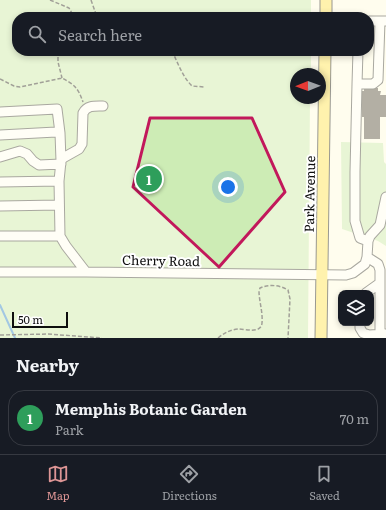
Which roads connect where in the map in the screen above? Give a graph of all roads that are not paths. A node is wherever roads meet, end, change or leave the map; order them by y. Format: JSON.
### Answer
{"nodes":[{"id":1,"x":326,"y":0,"type":"edge"},
{"id":2,"x":326,"y":12,"type":"edge"},
{"id":3,"x":383,"y":21,"type":"edge"},
{"id":4,"x":325,"y":56,"type":"edge"},
{"id":5,"x":358,"y":56,"type":"edge"},
{"id":6,"x":357,"y":84,"type":"junction"},
{"id":7,"x":103,"y":106,"type":"dead end"},
{"id":8,"x":0,"y":112,"type":"edge"},
{"id":9,"x":60,"y":133,"type":"junction"},
{"id":10,"x":0,"y":135,"type":"edge"},
{"id":11,"x":0,"y":157,"type":"edge"},
{"id":12,"x":61,"y":163,"type":"junction"},
{"id":13,"x":59,"y":181,"type":"junction"},
{"id":14,"x":0,"y":182,"type":"edge"},
{"id":15,"x":386,"y":197,"type":"edge"},
{"id":16,"x":59,"y":205,"type":"junction"},
{"id":17,"x":0,"y":206,"type":"edge"},
{"id":18,"x":0,"y":236,"type":"edge"},
{"id":19,"x":60,"y":236,"type":"junction"},
{"id":20,"x":368,"y":241,"type":"junction"},
{"id":21,"x":367,"y":257,"type":"junction"},
{"id":22,"x":0,"y":272,"type":"edge"},
{"id":23,"x":86,"y":272,"type":"junction"},
{"id":24,"x":322,"y":275,"type":"junction"},
{"id":25,"x":380,"y":283,"type":"junction"},
{"id":26,"x":370,"y":290,"type":"edge"},
{"id":27,"x":383,"y":309,"type":"edge"},
{"id":28,"x":360,"y":326,"type":"edge"},
{"id":29,"x":383,"y":334,"type":"edge"},
{"id":30,"x":321,"y":338,"type":"edge"}],
"edges":[{"from":1,"to":2,"type":"main road"},
{"from":3,"to":6,"type":"street"},
{"from":4,"to":24,"type":"main road","name":"Park Avenue"},
{"from":5,"to":6,"type":"street"},
{"from":6,"to":20,"type":"street"},
{"from":7,"to":12,"type":"street"},
{"from":8,"to":9,"type":"street"},
{"from":9,"to":10,"type":"street"},
{"from":9,"to":12,"type":"street"},
{"from":11,"to":12,"type":"street"},
{"from":12,"to":13,"type":"street"},
{"from":13,"to":14,"type":"street"},
{"from":13,"to":16,"type":"street"},
{"from":15,"to":20,"type":"street"},
{"from":16,"to":17,"type":"street"},
{"from":16,"to":19,"type":"street"},
{"from":18,"to":19,"type":"street"},
{"from":19,"to":23,"type":"street"},
{"from":20,"to":21,"type":"street"},
{"from":21,"to":24,"type":"street","name":"Cherry Road"},
{"from":21,"to":25,"type":"street"},
{"from":22,"to":23,"type":"street","name":"Cherry Road"},
{"from":23,"to":24,"type":"street","name":"Cherry Road"},
{"from":24,"to":30,"type":"main road","name":"Park Avenue"},
{"from":25,"to":26,"type":"street"},
{"from":25,"to":27,"type":"street"},
{"from":27,"to":29,"type":"street"},
{"from":28,"to":29,"type":"street"}]}
